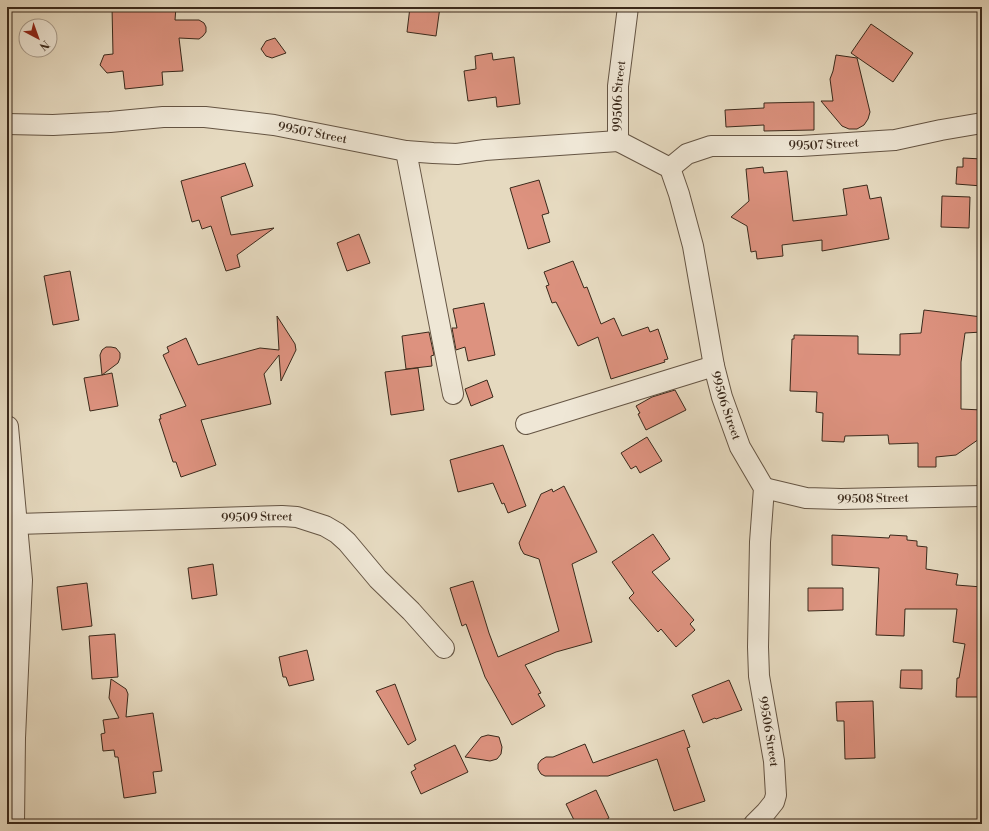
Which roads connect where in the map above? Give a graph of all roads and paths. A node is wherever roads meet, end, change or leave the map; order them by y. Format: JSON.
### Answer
{"nodes":[{"id":1,"x":628,"y":7,"type":"edge"},
{"id":2,"x":982,"y":123,"type":"edge"},
{"id":3,"x":7,"y":124,"type":"edge"},
{"id":4,"x":618,"y":140,"type":"junction"},
{"id":5,"x":406,"y":151,"type":"junction"},
{"id":6,"x":670,"y":168,"type":"junction"},
{"id":7,"x":714,"y":366,"type":"junction"},
{"id":8,"x":453,"y":394,"type":"dead end"},
{"id":9,"x":526,"y":424,"type":"dead end"},
{"id":10,"x":7,"y":427,"type":"edge"},
{"id":11,"x":764,"y":488,"type":"junction"},
{"id":12,"x":982,"y":496,"type":"edge"},
{"id":13,"x":17,"y":524,"type":"junction"},
{"id":14,"x":444,"y":648,"type":"dead end"},
{"id":15,"x":13,"y":824,"type":"edge"},
{"id":16,"x":754,"y":824,"type":"edge"}],
"edges":[{"from":1,"to":4,"type":"street","name":"99506 Street"},
{"from":2,"to":6,"type":"street","name":"99507 Street"},
{"from":3,"to":5,"type":"street","name":"99507 Street"},
{"from":4,"to":5,"type":"street","name":"99507 Street"},
{"from":4,"to":6,"type":"street","name":"99506 Street"},
{"from":5,"to":8,"type":"street"},
{"from":6,"to":7,"type":"street","name":"99506 Street"},
{"from":7,"to":9,"type":"street"},
{"from":7,"to":11,"type":"street","name":"99506 Street"},
{"from":10,"to":13,"type":"street"},
{"from":11,"to":12,"type":"street","name":"99508 Street"},
{"from":11,"to":16,"type":"street","name":"99506 Street"},
{"from":13,"to":14,"type":"street","name":"99509 Street"},
{"from":13,"to":15,"type":"street"}]}
